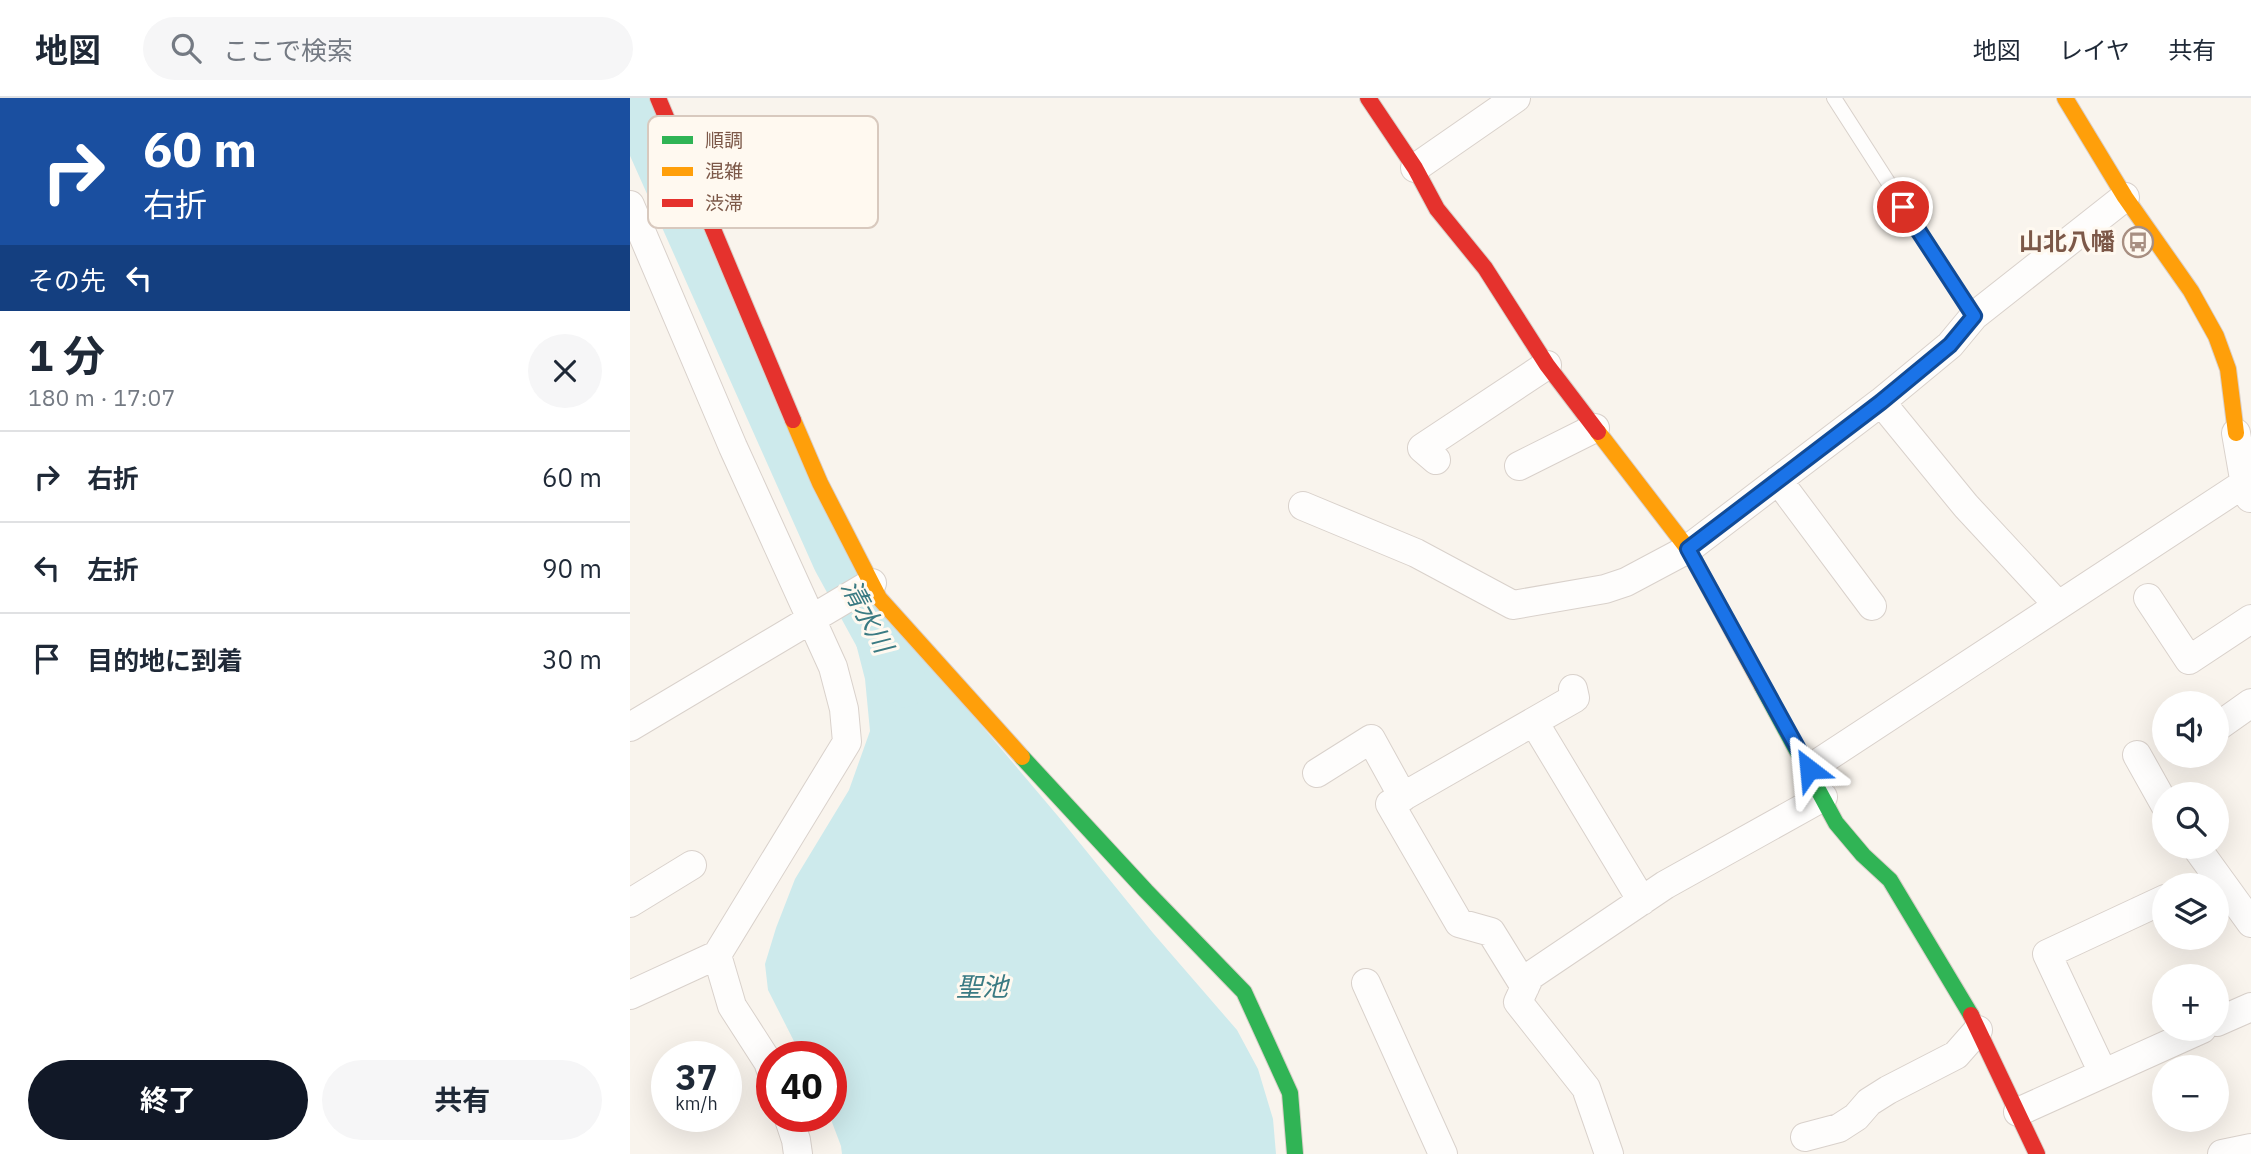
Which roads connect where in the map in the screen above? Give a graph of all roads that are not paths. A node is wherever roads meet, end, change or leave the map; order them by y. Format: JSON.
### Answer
{"nodes":[{"id":1,"x":658,"y":98,"type":"edge"},
{"id":2,"x":1368,"y":98,"type":"edge"},
{"id":3,"x":1516,"y":98,"type":"edge"},
{"id":4,"x":1834,"y":98,"type":"edge"},
{"id":5,"x":2065,"y":98,"type":"edge"},
{"id":6,"x":666,"y":116,"type":"edge"},
{"id":7,"x":1415,"y":168,"type":"junction"},
{"id":8,"x":2125,"y":197,"type":"junction"},
{"id":9,"x":630,"y":205,"type":"edge"},
{"id":10,"x":713,"y":228,"type":"edge"},
{"id":11,"x":1974,"y":316,"type":"junction"},
{"id":12,"x":1547,"y":365,"type":"junction"},
{"id":13,"x":1881,"y":402,"type":"junction"},
{"id":14,"x":1595,"y":428,"type":"junction"},
{"id":15,"x":2236,"y":433,"type":"joint"},
{"id":16,"x":1436,"y":460,"type":"dead end"},
{"id":17,"x":1519,"y":466,"type":"dead end"},
{"id":18,"x":1778,"y":480,"type":"junction"},
{"id":19,"x":2248,"y":492,"type":"edge"},
{"id":20,"x":1303,"y":506,"type":"dead end"},
{"id":21,"x":1688,"y":549,"type":"junction"},
{"id":22,"x":872,"y":583,"type":"junction"},
{"id":23,"x":2148,"y":598,"type":"dead end"},
{"id":24,"x":2058,"y":605,"type":"junction"},
{"id":25,"x":1872,"y":606,"type":"dead end"},
{"id":26,"x":812,"y":619,"type":"junction"},
{"id":27,"x":2251,"y":619,"type":"edge"},
{"id":28,"x":1573,"y":689,"type":"dead end"},
{"id":29,"x":2251,"y":703,"type":"edge"},
{"id":30,"x":2229,"y":719,"type":"edge"},
{"id":31,"x":1534,"y":722,"type":"junction"},
{"id":32,"x":630,"y":727,"type":"edge"},
{"id":33,"x":2137,"y":755,"type":"dead end"},
{"id":34,"x":1809,"y":769,"type":"junction"},
{"id":35,"x":1317,"y":773,"type":"dead end"},
{"id":36,"x":1403,"y":797,"type":"junction"},
{"id":37,"x":1823,"y":797,"type":"junction"},
{"id":38,"x":2152,"y":800,"type":"edge"},
{"id":39,"x":692,"y":865,"type":"dead end"},
{"id":40,"x":2229,"y":898,"type":"edge"},
{"id":41,"x":1642,"y":901,"type":"junction"},
{"id":42,"x":630,"y":903,"type":"edge"},
{"id":43,"x":2152,"y":906,"type":"edge"},
{"id":44,"x":2248,"y":912,"type":"edge"},
{"id":45,"x":717,"y":955,"type":"junction"},
{"id":46,"x":1366,"y":983,"type":"dead end"},
{"id":47,"x":1525,"y":987,"type":"junction"},
{"id":48,"x":630,"y":995,"type":"edge"},
{"id":49,"x":2251,"y":1007,"type":"edge"},
{"id":50,"x":2229,"y":1017,"type":"edge"},
{"id":51,"x":1978,"y":1030,"type":"junction"},
{"id":52,"x":2175,"y":1041,"type":"edge"},
{"id":53,"x":756,"y":1043,"type":"edge"},
{"id":54,"x":2103,"y":1073,"type":"junction"},
{"id":55,"x":2018,"y":1112,"type":"junction"},
{"id":56,"x":793,"y":1132,"type":"edge"},
{"id":57,"x":1805,"y":1136,"type":"dead end"},
{"id":58,"x":2251,"y":1149,"type":"edge"},
{"id":59,"x":798,"y":1154,"type":"edge"},
{"id":60,"x":1295,"y":1154,"type":"edge"},
{"id":61,"x":1443,"y":1154,"type":"edge"},
{"id":62,"x":1609,"y":1154,"type":"edge"},
{"id":63,"x":2037,"y":1154,"type":"edge"},
{"id":64,"x":2222,"y":1154,"type":"edge"}],
"edges":[{"from":1,"to":6,"type":"street"},
{"from":2,"to":7,"type":"street"},
{"from":3,"to":7,"type":"street"},
{"from":4,"to":11,"type":"lane"},
{"from":5,"to":8,"type":"street"},
{"from":7,"to":12,"type":"street"},
{"from":8,"to":11,"type":"street"},
{"from":8,"to":15,"type":"street"},
{"from":9,"to":26,"type":"street"},
{"from":10,"to":22,"type":"street"},
{"from":11,"to":13,"type":"street"},
{"from":12,"to":14,"type":"street"},
{"from":12,"to":16,"type":"street"},
{"from":13,"to":18,"type":"street"},
{"from":13,"to":24,"type":"street"},
{"from":14,"to":17,"type":"street"},
{"from":14,"to":21,"type":"street"},
{"from":15,"to":19,"type":"street"},
{"from":18,"to":21,"type":"street"},
{"from":18,"to":25,"type":"street"},
{"from":19,"to":24,"type":"street"},
{"from":20,"to":21,"type":"street"},
{"from":21,"to":34,"type":"street"},
{"from":22,"to":26,"type":"street"},
{"from":22,"to":60,"type":"street"},
{"from":23,"to":27,"type":"street"},
{"from":24,"to":34,"type":"street"},
{"from":26,"to":32,"type":"street"},
{"from":26,"to":45,"type":"street"},
{"from":28,"to":31,"type":"street"},
{"from":29,"to":30,"type":"street"},
{"from":31,"to":36,"type":"street"},
{"from":31,"to":41,"type":"street"},
{"from":33,"to":38,"type":"street"},
{"from":34,"to":37,"type":"street"},
{"from":35,"to":36,"type":"street"},
{"from":36,"to":47,"type":"street"},
{"from":37,"to":41,"type":"street"},
{"from":37,"to":51,"type":"street"},
{"from":39,"to":42,"type":"street"},
{"from":40,"to":44,"type":"street"},
{"from":41,"to":47,"type":"street"},
{"from":43,"to":54,"type":"street"},
{"from":45,"to":48,"type":"street"},
{"from":45,"to":53,"type":"street"},
{"from":46,"to":61,"type":"street"},
{"from":47,"to":62,"type":"street"},
{"from":49,"to":50,"type":"street"},
{"from":51,"to":55,"type":"street"},
{"from":51,"to":57,"type":"street"},
{"from":52,"to":54,"type":"street"},
{"from":54,"to":55,"type":"street"},
{"from":55,"to":63,"type":"street"},
{"from":56,"to":59,"type":"street"},
{"from":58,"to":64,"type":"street"}]}
